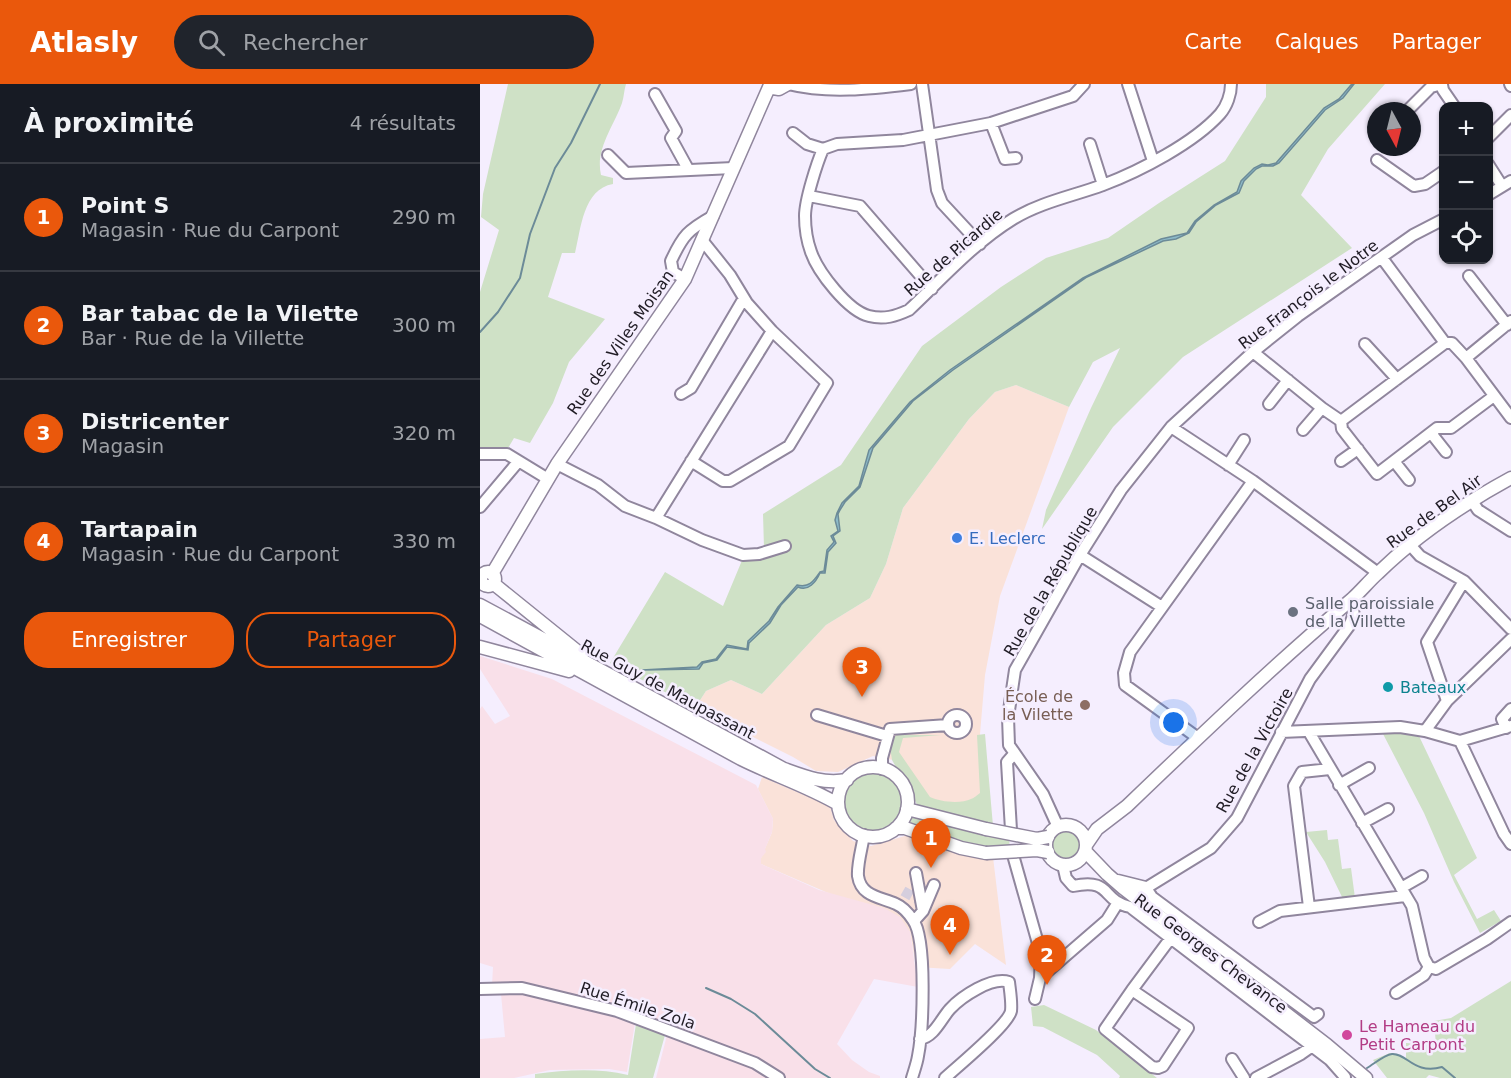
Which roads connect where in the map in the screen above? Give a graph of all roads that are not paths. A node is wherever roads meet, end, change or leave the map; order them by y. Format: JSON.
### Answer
{"nodes":[{"id":1,"x":788,"y":84,"type":"edge"},
{"id":2,"x":911,"y":84,"type":"edge"},
{"id":3,"x":922,"y":84,"type":"edge"},
{"id":4,"x":1084,"y":84,"type":"edge"},
{"id":5,"x":1128,"y":84,"type":"edge"},
{"id":6,"x":1231,"y":84,"type":"edge"},
{"id":7,"x":1442,"y":84,"type":"edge"},
{"id":8,"x":770,"y":85,"type":"edge"},
{"id":9,"x":655,"y":94,"type":"dead end"},
{"id":10,"x":1416,"y":102,"type":"edge"},
{"id":11,"x":1451,"y":102,"type":"edge"},
{"id":12,"x":1511,"y":115,"type":"edge"},
{"id":13,"x":991,"y":123,"type":"junction"},
{"id":14,"x":793,"y":133,"type":"dead end"},
{"id":15,"x":1493,"y":133,"type":"edge"},
{"id":16,"x":930,"y":136,"type":"junction"},
{"id":17,"x":1090,"y":144,"type":"dead end"},
{"id":18,"x":823,"y":149,"type":"junction"},
{"id":19,"x":608,"y":155,"type":"dead end"},
{"id":20,"x":1016,"y":158,"type":"dead end"},
{"id":21,"x":1377,"y":160,"type":"dead end"},
{"id":22,"x":1153,"y":162,"type":"junction"},
{"id":23,"x":733,"y":168,"type":"junction"},
{"id":24,"x":688,"y":169,"type":"junction"},
{"id":25,"x":1493,"y":169,"type":"edge"},
{"id":26,"x":1439,"y":174,"type":"edge"},
{"id":27,"x":1506,"y":183,"type":"edge"},
{"id":28,"x":1103,"y":185,"type":"junction"},
{"id":29,"x":1493,"y":192,"type":"edge"},
{"id":30,"x":809,"y":196,"type":"junction"},
{"id":31,"x":713,"y":216,"type":"junction"},
{"id":32,"x":1439,"y":221,"type":"edge"},
{"id":33,"x":702,"y":240,"type":"junction"},
{"id":34,"x":980,"y":244,"type":"junction"},
{"id":35,"x":1382,"y":258,"type":"junction"},
{"id":36,"x":1469,"y":276,"type":"dead end"},
{"id":37,"x":685,"y":279,"type":"junction"},
{"id":38,"x":932,"y":289,"type":"junction"},
{"id":39,"x":744,"y":298,"type":"junction"},
{"id":40,"x":1509,"y":323,"type":"edge"},
{"id":41,"x":772,"y":331,"type":"junction"},
{"id":42,"x":1445,"y":343,"type":"junction"},
{"id":43,"x":1365,"y":344,"type":"dead end"},
{"id":44,"x":1253,"y":352,"type":"junction"},
{"id":45,"x":1466,"y":358,"type":"junction"},
{"id":46,"x":1397,"y":379,"type":"junction"},
{"id":47,"x":1288,"y":380,"type":"junction"},
{"id":48,"x":681,"y":394,"type":"dead end"},
{"id":49,"x":1494,"y":396,"type":"junction"},
{"id":50,"x":1269,"y":404,"type":"dead end"},
{"id":51,"x":1507,"y":405,"type":"edge"},
{"id":52,"x":1322,"y":408,"type":"junction"},
{"id":53,"x":1511,"y":418,"type":"edge"},
{"id":54,"x":1341,"y":421,"type":"junction"},
{"id":55,"x":1171,"y":427,"type":"junction"},
{"id":56,"x":1303,"y":430,"type":"dead end"},
{"id":57,"x":1431,"y":433,"type":"junction"},
{"id":58,"x":1244,"y":440,"type":"dead end"},
{"id":59,"x":1358,"y":449,"type":"junction"},
{"id":60,"x":1446,"y":452,"type":"dead end"},
{"id":61,"x":480,"y":454,"type":"edge"},
{"id":62,"x":1394,"y":460,"type":"junction"},
{"id":63,"x":691,"y":461,"type":"junction"},
{"id":64,"x":1341,"y":461,"type":"dead end"},
{"id":65,"x":518,"y":462,"type":"junction"},
{"id":66,"x":557,"y":464,"type":"junction"},
{"id":67,"x":1228,"y":465,"type":"junction"},
{"id":68,"x":1511,"y":478,"type":"edge"},
{"id":69,"x":548,"y":479,"type":"junction"},
{"id":70,"x":1409,"y":480,"type":"dead end"},
{"id":71,"x":1253,"y":481,"type":"junction"},
{"id":72,"x":1472,"y":501,"type":"junction"},
{"id":73,"x":480,"y":507,"type":"edge"},
{"id":74,"x":656,"y":518,"type":"junction"},
{"id":75,"x":1511,"y":531,"type":"edge"},
{"id":76,"x":785,"y":546,"type":"dead end"},
{"id":77,"x":1410,"y":546,"type":"junction"},
{"id":78,"x":1080,"y":555,"type":"junction"},
{"id":79,"x":1378,"y":573,"type":"junction"},
{"id":80,"x":1464,"y":580,"type":"junction"},
{"id":81,"x":485,"y":586,"type":"edge"},
{"id":82,"x":1351,"y":600,"type":"junction"},
{"id":83,"x":1162,"y":607,"type":"junction"},
{"id":84,"x":480,"y":616,"type":"edge"},
{"id":85,"x":1511,"y":629,"type":"edge"},
{"id":86,"x":1511,"y":639,"type":"edge"},
{"id":87,"x":480,"y":648,"type":"edge"},
{"id":88,"x":590,"y":666,"type":"junction"},
{"id":89,"x":614,"y":689,"type":"junction"},
{"id":90,"x":1448,"y":700,"type":"junction"},
{"id":91,"x":1511,"y":709,"type":"edge"},
{"id":92,"x":817,"y":715,"type":"dead end"},
{"id":93,"x":948,"y":725,"type":"dead end"},
{"id":94,"x":1508,"y":727,"type":"edge"},
{"id":95,"x":1425,"y":731,"type":"junction"},
{"id":96,"x":1281,"y":732,"type":"junction"},
{"id":97,"x":1309,"y":732,"type":"junction"},
{"id":98,"x":887,"y":736,"type":"junction"},
{"id":99,"x":1198,"y":738,"type":"junction"},
{"id":100,"x":1460,"y":741,"type":"junction"},
{"id":101,"x":1014,"y":754,"type":"junction"},
{"id":102,"x":1330,"y":768,"type":"junction"},
{"id":103,"x":1369,"y":768,"type":"dead end"},
{"id":104,"x":882,"y":769,"type":"junction"},
{"id":105,"x":847,"y":780,"type":"junction"},
{"id":106,"x":1340,"y":785,"type":"junction"},
{"id":107,"x":838,"y":804,"type":"junction"},
{"id":108,"x":907,"y":809,"type":"junction"},
{"id":109,"x":1388,"y":809,"type":"dead end"},
{"id":110,"x":1362,"y":823,"type":"junction"},
{"id":111,"x":1058,"y":827,"type":"junction"},
{"id":112,"x":896,"y":828,"type":"junction"},
{"id":113,"x":1097,"y":829,"type":"junction"},
{"id":114,"x":1011,"y":830,"type":"dead end"},
{"id":115,"x":1080,"y":831,"type":"junction"},
{"id":116,"x":864,"y":836,"type":"junction"},
{"id":117,"x":1048,"y":837,"type":"junction"},
{"id":118,"x":1511,"y":844,"type":"edge"},
{"id":119,"x":1086,"y":848,"type":"junction"},
{"id":120,"x":1048,"y":852,"type":"junction"},
{"id":121,"x":1013,"y":855,"type":"dead end"},
{"id":122,"x":1077,"y":862,"type":"junction"},
{"id":123,"x":1063,"y":865,"type":"junction"},
{"id":124,"x":916,"y":873,"type":"dead end"},
{"id":125,"x":1422,"y":876,"type":"dead end"},
{"id":126,"x":1111,"y":877,"type":"junction"},
{"id":127,"x":934,"y":885,"type":"dead end"},
{"id":128,"x":1146,"y":888,"type":"junction"},
{"id":129,"x":1403,"y":892,"type":"junction"},
{"id":130,"x":1117,"y":904,"type":"junction"},
{"id":131,"x":1309,"y":907,"type":"junction"},
{"id":132,"x":923,"y":911,"type":"junction"},
{"id":133,"x":914,"y":921,"type":"junction"},
{"id":134,"x":1259,"y":922,"type":"dead end"},
{"id":135,"x":1511,"y":922,"type":"edge"},
{"id":136,"x":1170,"y":939,"type":"junction"},
{"id":137,"x":1429,"y":967,"type":"junction"},
{"id":138,"x":1040,"y":978,"type":"junction"},
{"id":139,"x":480,"y":988,"type":"edge"},
{"id":140,"x":1132,"y":990,"type":"junction"},
{"id":141,"x":1396,"y":993,"type":"dead end"},
{"id":142,"x":1035,"y":999,"type":"dead end"},
{"id":143,"x":1318,"y":1014,"type":"dead end"},
{"id":144,"x":920,"y":1039,"type":"junction"},
{"id":145,"x":1311,"y":1047,"type":"junction"},
{"id":146,"x":1232,"y":1059,"type":"dead end"},
{"id":147,"x":1356,"y":1076,"type":"edge"},
{"id":148,"x":779,"y":1078,"type":"edge"},
{"id":149,"x":912,"y":1078,"type":"edge"},
{"id":150,"x":945,"y":1078,"type":"edge"},
{"id":151,"x":1244,"y":1078,"type":"edge"},
{"id":152,"x":1256,"y":1078,"type":"edge"}],
"edges":[{"from":1,"to":2,"type":"street"},
{"from":1,"to":8,"type":"main road"},
{"from":3,"to":16,"type":"street"},
{"from":4,"to":13,"type":"street"},
{"from":5,"to":22,"type":"street"},
{"from":6,"to":22,"type":"street","name":"Rue de Picardie"},
{"from":7,"to":10,"type":"street"},
{"from":7,"to":11,"type":"street"},
{"from":8,"to":23,"type":"main road","name":"Rue des Villes Moisan"},
{"from":9,"to":24,"type":"street"},
{"from":12,"to":15,"type":"street"},
{"from":13,"to":16,"type":"street"},
{"from":13,"to":20,"type":"street"},
{"from":14,"to":18,"type":"street"},
{"from":16,"to":18,"type":"street"},
{"from":16,"to":34,"type":"street"},
{"from":17,"to":28,"type":"street"},
{"from":18,"to":30,"type":"street","name":"Rue de Picardie"},
{"from":19,"to":24,"type":"street"},
{"from":21,"to":26,"type":"street"},
{"from":22,"to":28,"type":"street","name":"Rue de Picardie"},
{"from":23,"to":24,"type":"street"},
{"from":23,"to":31,"type":"main road","name":"Rue des Villes Moisan"},
{"from":25,"to":27,"type":"street"},
{"from":27,"to":29,"type":"street"},
{"from":28,"to":34,"type":"street","name":"Rue de Picardie"},
{"from":30,"to":38,"type":"street"},
{"from":30,"to":38,"type":"street","name":"Rue de Picardie"},
{"from":31,"to":33,"type":"main road","name":"Rue des Villes Moisan"},
{"from":31,"to":37,"type":"street"},
{"from":32,"to":35,"type":"street","name":"Rue François le Notre"},
{"from":33,"to":37,"type":"main road","name":"Rue des Villes Moisan"},
{"from":33,"to":39,"type":"street"},
{"from":34,"to":38,"type":"street","name":"Rue de Picardie"},
{"from":35,"to":42,"type":"street"},
{"from":35,"to":44,"type":"street","name":"Rue François le Notre"},
{"from":36,"to":40,"type":"street"},
{"from":37,"to":66,"type":"main road","name":"Rue des Villes Moisan"},
{"from":39,"to":41,"type":"street"},
{"from":39,"to":48,"type":"street"},
{"from":40,"to":45,"type":"street"},
{"from":41,"to":63,"type":"street"},
{"from":41,"to":63,"type":"street"},
{"from":42,"to":45,"type":"street"},
{"from":42,"to":46,"type":"street"},
{"from":43,"to":46,"type":"street"},
{"from":44,"to":47,"type":"street"},
{"from":44,"to":55,"type":"street","name":"Rue François le Notre"},
{"from":45,"to":49,"type":"street"},
{"from":46,"to":54,"type":"street"},
{"from":47,"to":50,"type":"street"},
{"from":47,"to":52,"type":"street"},
{"from":49,"to":51,"type":"street"},
{"from":49,"to":57,"type":"street"},
{"from":51,"to":53,"type":"street"},
{"from":52,"to":54,"type":"street"},
{"from":52,"to":56,"type":"street"},
{"from":54,"to":59,"type":"street"},
{"from":55,"to":67,"type":"street"},
{"from":55,"to":78,"type":"street","name":"Rue de la République"},
{"from":57,"to":60,"type":"street"},
{"from":57,"to":62,"type":"street"},
{"from":58,"to":67,"type":"street"},
{"from":59,"to":62,"type":"street"},
{"from":59,"to":64,"type":"street"},
{"from":61,"to":65,"type":"street"},
{"from":62,"to":70,"type":"street"},
{"from":63,"to":74,"type":"street"},
{"from":65,"to":69,"type":"street"},
{"from":65,"to":73,"type":"street"},
{"from":66,"to":69,"type":"main road","name":"Rue des Villes Moisan"},
{"from":66,"to":74,"type":"street"},
{"from":67,"to":71,"type":"street"},
{"from":68,"to":72,"type":"main road","name":"Rue de Bel Air"},
{"from":69,"to":81,"type":"main road","name":"Rue des Villes Moisan"},
{"from":71,"to":79,"type":"street"},
{"from":71,"to":83,"type":"street"},
{"from":72,"to":75,"type":"street"},
{"from":72,"to":77,"type":"main road","name":"Rue de Bel Air"},
{"from":74,"to":76,"type":"street"},
{"from":77,"to":79,"type":"main road","name":"Rue de Bel Air"},
{"from":77,"to":80,"type":"street"},
{"from":78,"to":83,"type":"street"},
{"from":78,"to":101,"type":"street","name":"Rue de la République"},
{"from":79,"to":82,"type":"main road","name":"Rue de Bel Air"},
{"from":80,"to":85,"type":"street"},
{"from":80,"to":90,"type":"street"},
{"from":81,"to":88,"type":"main road","name":"Rue Guy de Maupassant"},
{"from":81,"to":88,"type":"main road"},
{"from":82,"to":96,"type":"street","name":"Rue de la Victoire"},
{"from":82,"to":99,"type":"main road","name":"Rue de Bel Air"},
{"from":83,"to":99,"type":"street"},
{"from":84,"to":89,"type":"main road","name":"Rue Guy de Maupassant"},
{"from":86,"to":90,"type":"street"},
{"from":87,"to":89,"type":"main road"},
{"from":88,"to":105,"type":"main road","name":"Rue Guy de Maupassant"},
{"from":89,"to":107,"type":"main road","name":"Rue Guy de Maupassant"},
{"from":90,"to":95,"type":"street"},
{"from":91,"to":94,"type":"street"},
{"from":92,"to":98,"type":"street"},
{"from":93,"to":98,"type":"street"},
{"from":94,"to":100,"type":"street"},
{"from":95,"to":97,"type":"street"},
{"from":95,"to":100,"type":"street"},
{"from":96,"to":97,"type":"street"},
{"from":96,"to":128,"type":"street","name":"Rue de la Victoire"},
{"from":97,"to":102,"type":"street"},
{"from":98,"to":104,"type":"street"},
{"from":99,"to":113,"type":"main road","name":"Rue de Bel Air"},
{"from":100,"to":118,"type":"street"},
{"from":101,"to":111,"type":"street","name":"Rue de la République"},
{"from":101,"to":114,"type":"street"},
{"from":102,"to":106,"type":"street"},
{"from":102,"to":131,"type":"street"},
{"from":103,"to":106,"type":"street"},
{"from":104,"to":105,"type":"main road"},
{"from":104,"to":108,"type":"main road"},
{"from":105,"to":107,"type":"main road"},
{"from":106,"to":110,"type":"street"},
{"from":107,"to":116,"type":"main road"},
{"from":108,"to":112,"type":"main road"},
{"from":108,"to":117,"type":"main road","bridge":true},
{"from":109,"to":110,"type":"street"},
{"from":110,"to":129,"type":"street"},
{"from":111,"to":115,"type":"main road"},
{"from":111,"to":117,"type":"main road"},
{"from":112,"to":116,"type":"main road"},
{"from":112,"to":120,"type":"main road","bridge":true},
{"from":113,"to":115,"type":"main road"},
{"from":113,"to":119,"type":"main road"},
{"from":115,"to":119,"type":"main road"},
{"from":116,"to":133,"type":"street"},
{"from":117,"to":120,"type":"main road"},
{"from":119,"to":122,"type":"main road"},
{"from":119,"to":126,"type":"main road"},
{"from":120,"to":123,"type":"main road"},
{"from":121,"to":138,"type":"street"},
{"from":122,"to":123,"type":"main road"},
{"from":122,"to":126,"type":"main road"},
{"from":123,"to":130,"type":"street","name":"Rue Georges Chevance"},
{"from":124,"to":132,"type":"street"},
{"from":125,"to":129,"type":"street"},
{"from":126,"to":128,"type":"main road"},
{"from":126,"to":147,"type":"main road"},
{"from":127,"to":132,"type":"street"},
{"from":128,"to":143,"type":"street","name":"Rue Georges Chevance"},
{"from":129,"to":131,"type":"street"},
{"from":129,"to":137,"type":"street"},
{"from":130,"to":136,"type":"street","name":"Rue Georges Chevance"},
{"from":130,"to":138,"type":"street"},
{"from":131,"to":134,"type":"street"},
{"from":132,"to":133,"type":"street"},
{"from":133,"to":144,"type":"street"},
{"from":135,"to":137,"type":"street"},
{"from":136,"to":140,"type":"street"},
{"from":136,"to":145,"type":"street","name":"Rue Georges Chevance"},
{"from":137,"to":141,"type":"street"},
{"from":138,"to":142,"type":"street"},
{"from":139,"to":148,"type":"street","name":"Rue Émile Zola"},
{"from":140,"to":140,"type":"street"},
{"from":144,"to":149,"type":"street"},
{"from":144,"to":150,"type":"street"},
{"from":145,"to":147,"type":"street","name":"Rue Georges Chevance"},
{"from":145,"to":152,"type":"street"},
{"from":146,"to":151,"type":"street"}]}
